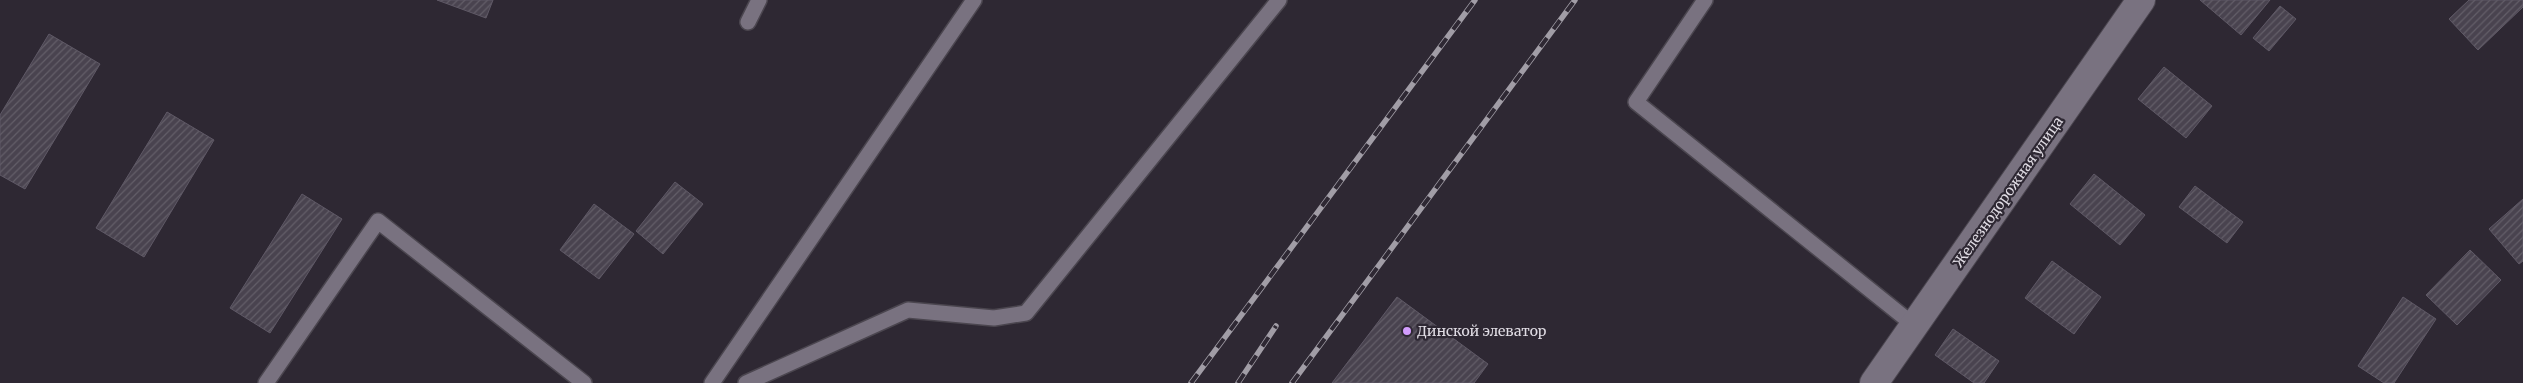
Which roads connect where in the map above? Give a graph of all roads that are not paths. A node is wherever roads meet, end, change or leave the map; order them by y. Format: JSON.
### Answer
{"nodes":[{"id":1,"x":759,"y":0,"type":"edge"},
{"id":2,"x":974,"y":0,"type":"edge"},
{"id":3,"x":1278,"y":0,"type":"edge"},
{"id":4,"x":1706,"y":0,"type":"edge"},
{"id":5,"x":2141,"y":0,"type":"edge"},
{"id":6,"x":748,"y":22,"type":"dead end"},
{"id":7,"x":1915,"y":326,"type":"junction"},
{"id":8,"x":266,"y":383,"type":"edge"},
{"id":9,"x":584,"y":383,"type":"edge"},
{"id":10,"x":712,"y":383,"type":"edge"},
{"id":11,"x":746,"y":383,"type":"edge"},
{"id":12,"x":1874,"y":383,"type":"edge"}],
"edges":[{"from":1,"to":6,"type":"lane"},
{"from":2,"to":10,"type":"lane"},
{"from":3,"to":11,"type":"lane"},
{"from":4,"to":7,"type":"lane"},
{"from":5,"to":7,"type":"street","name":"Железнодорожная улица"},
{"from":7,"to":12,"type":"street","name":"Железнодорожная улица"},
{"from":8,"to":9,"type":"lane"}]}
